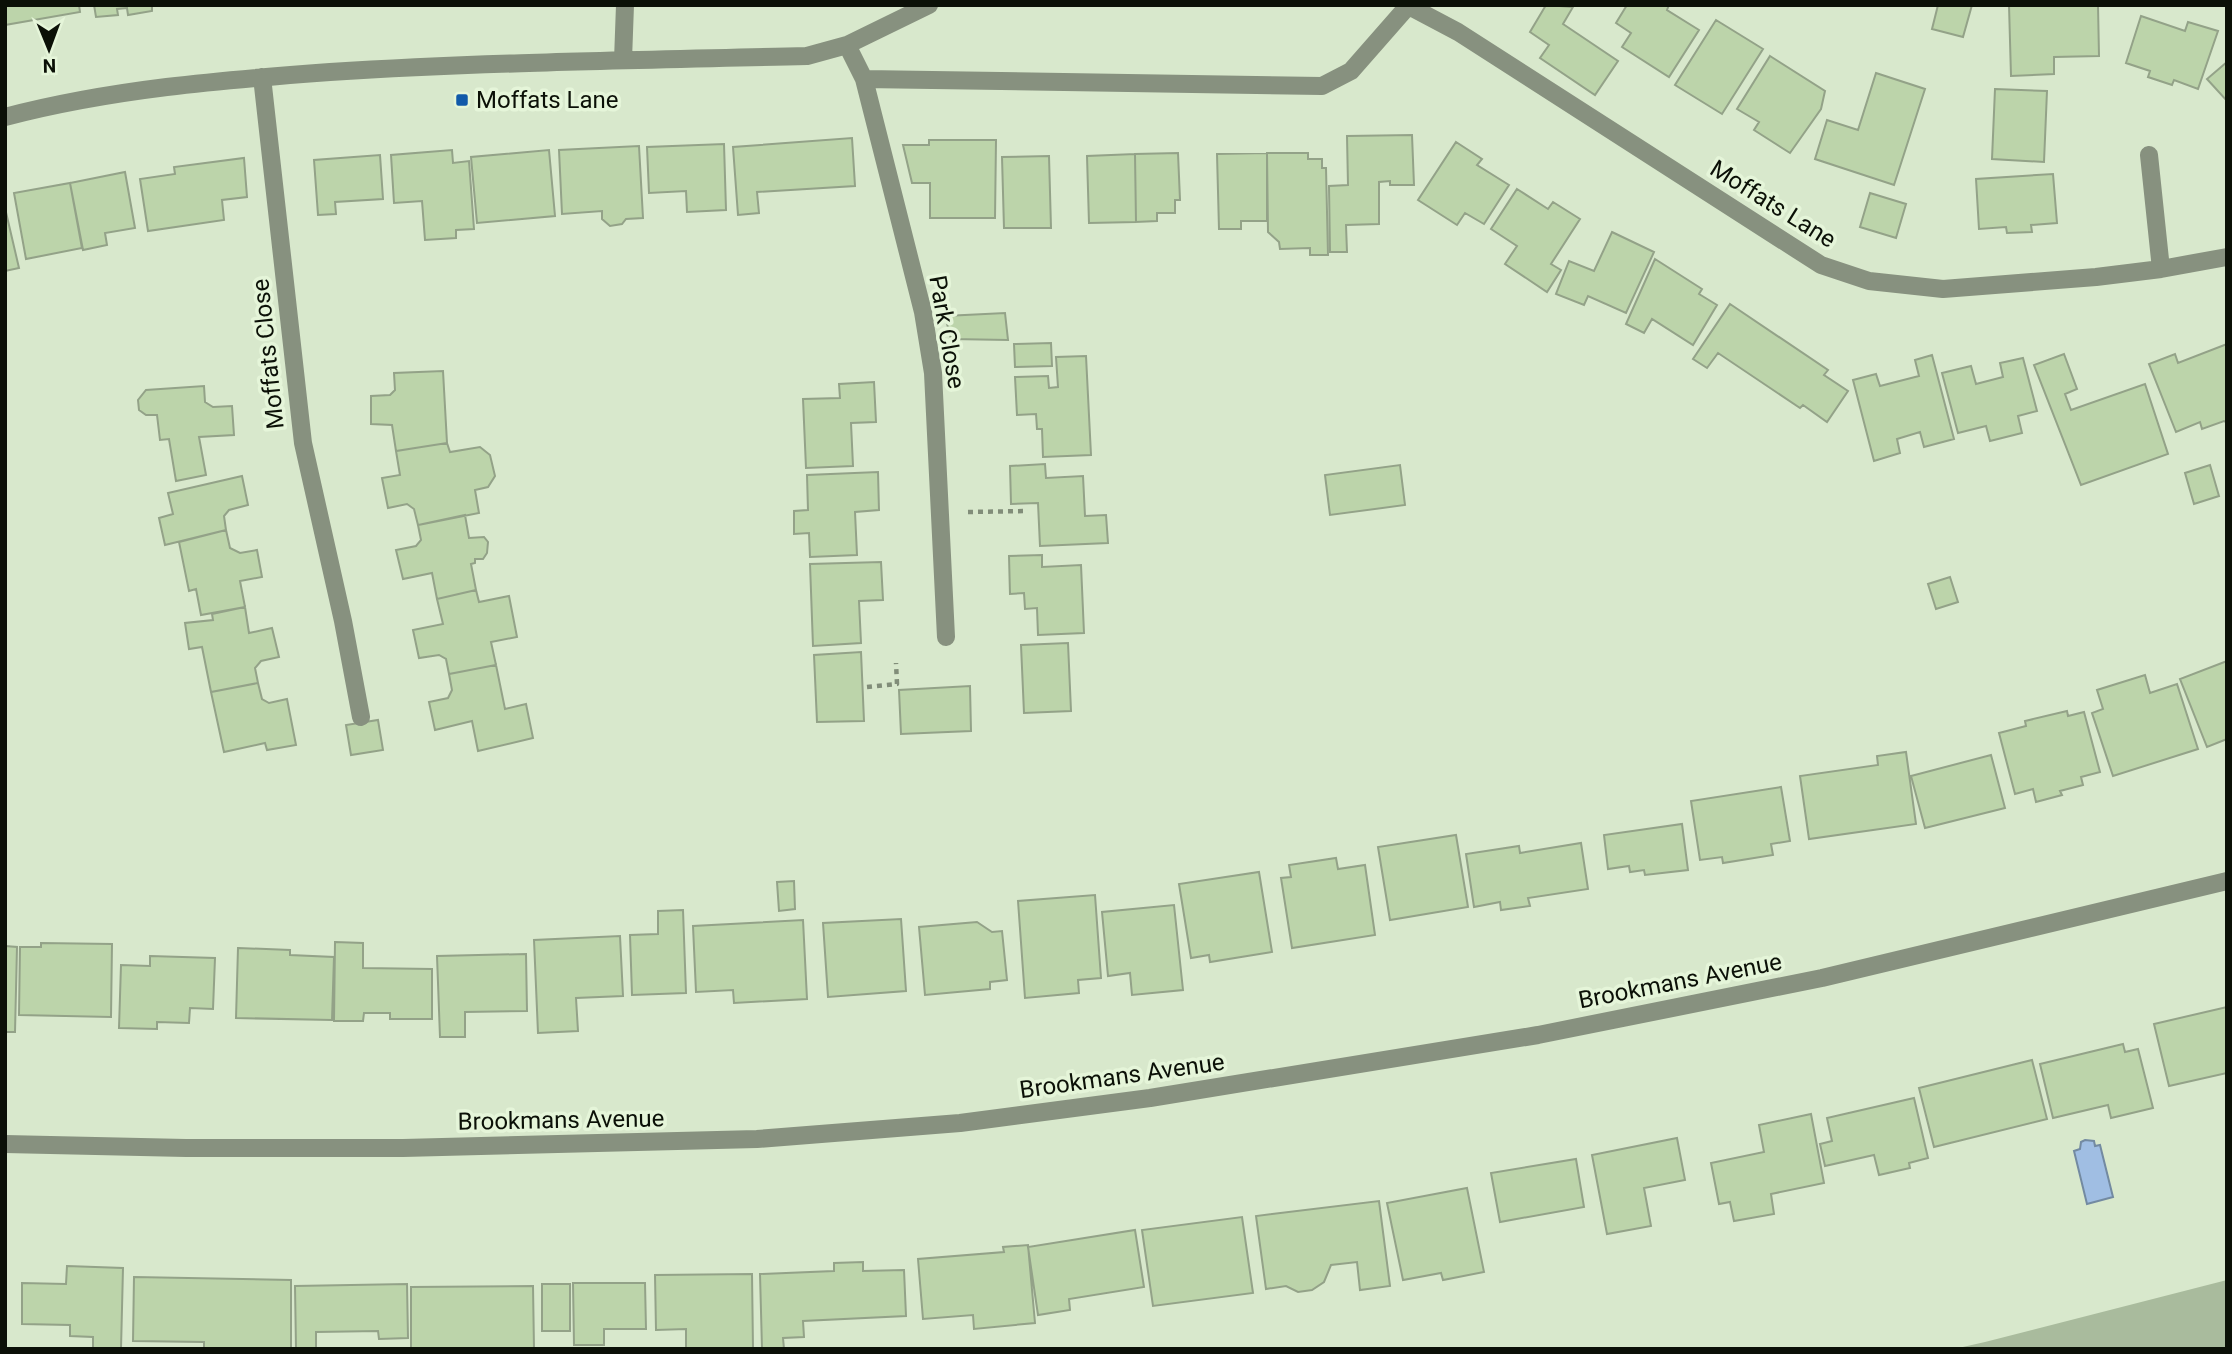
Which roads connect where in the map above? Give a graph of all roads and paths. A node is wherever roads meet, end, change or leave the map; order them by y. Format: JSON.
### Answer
{"nodes":[{"id":1,"x":625,"y":5,"type":"edge"},
{"id":2,"x":929,"y":5,"type":"edge"},
{"id":3,"x":1408,"y":6,"type":"edge"},
{"id":4,"x":847,"y":45,"type":"junction"},
{"id":5,"x":623,"y":60,"type":"junction"},
{"id":6,"x":262,"y":77,"type":"junction"},
{"id":7,"x":864,"y":79,"type":"junction"},
{"id":8,"x":5,"y":117,"type":"edge"},
{"id":9,"x":2149,"y":155,"type":"dead end"},
{"id":10,"x":2227,"y":257,"type":"edge"},
{"id":11,"x":2161,"y":269,"type":"junction"},
{"id":12,"x":1028,"y":511,"type":"dead end"},
{"id":13,"x":968,"y":512,"type":"dead end"},
{"id":14,"x":946,"y":637,"type":"dead end"},
{"id":15,"x":896,"y":663,"type":"dead end"},
{"id":16,"x":867,"y":687,"type":"dead end"},
{"id":17,"x":361,"y":718,"type":"dead end"},
{"id":18,"x":2227,"y":881,"type":"edge"},
{"id":19,"x":5,"y":1144,"type":"edge"}],
"edges":[{"from":1,"to":5,"type":"street"},
{"from":2,"to":4,"type":"street"},
{"from":3,"to":7,"type":"street"},
{"from":3,"to":11,"type":"street","name":"Moffats Lane"},
{"from":4,"to":5,"type":"street"},
{"from":4,"to":7,"type":"street","name":"Park Close"},
{"from":5,"to":6,"type":"street"},
{"from":6,"to":8,"type":"street"},
{"from":6,"to":17,"type":"street","name":"Moffats Close"},
{"from":7,"to":14,"type":"street","name":"Park Close"},
{"from":9,"to":11,"type":"street"},
{"from":10,"to":11,"type":"street","name":"Moffats Lane"},
{"from":12,"to":13,"type":"path"},
{"from":15,"to":16,"type":"path"},
{"from":18,"to":19,"type":"street","name":"Brookmans Avenue"}]}
